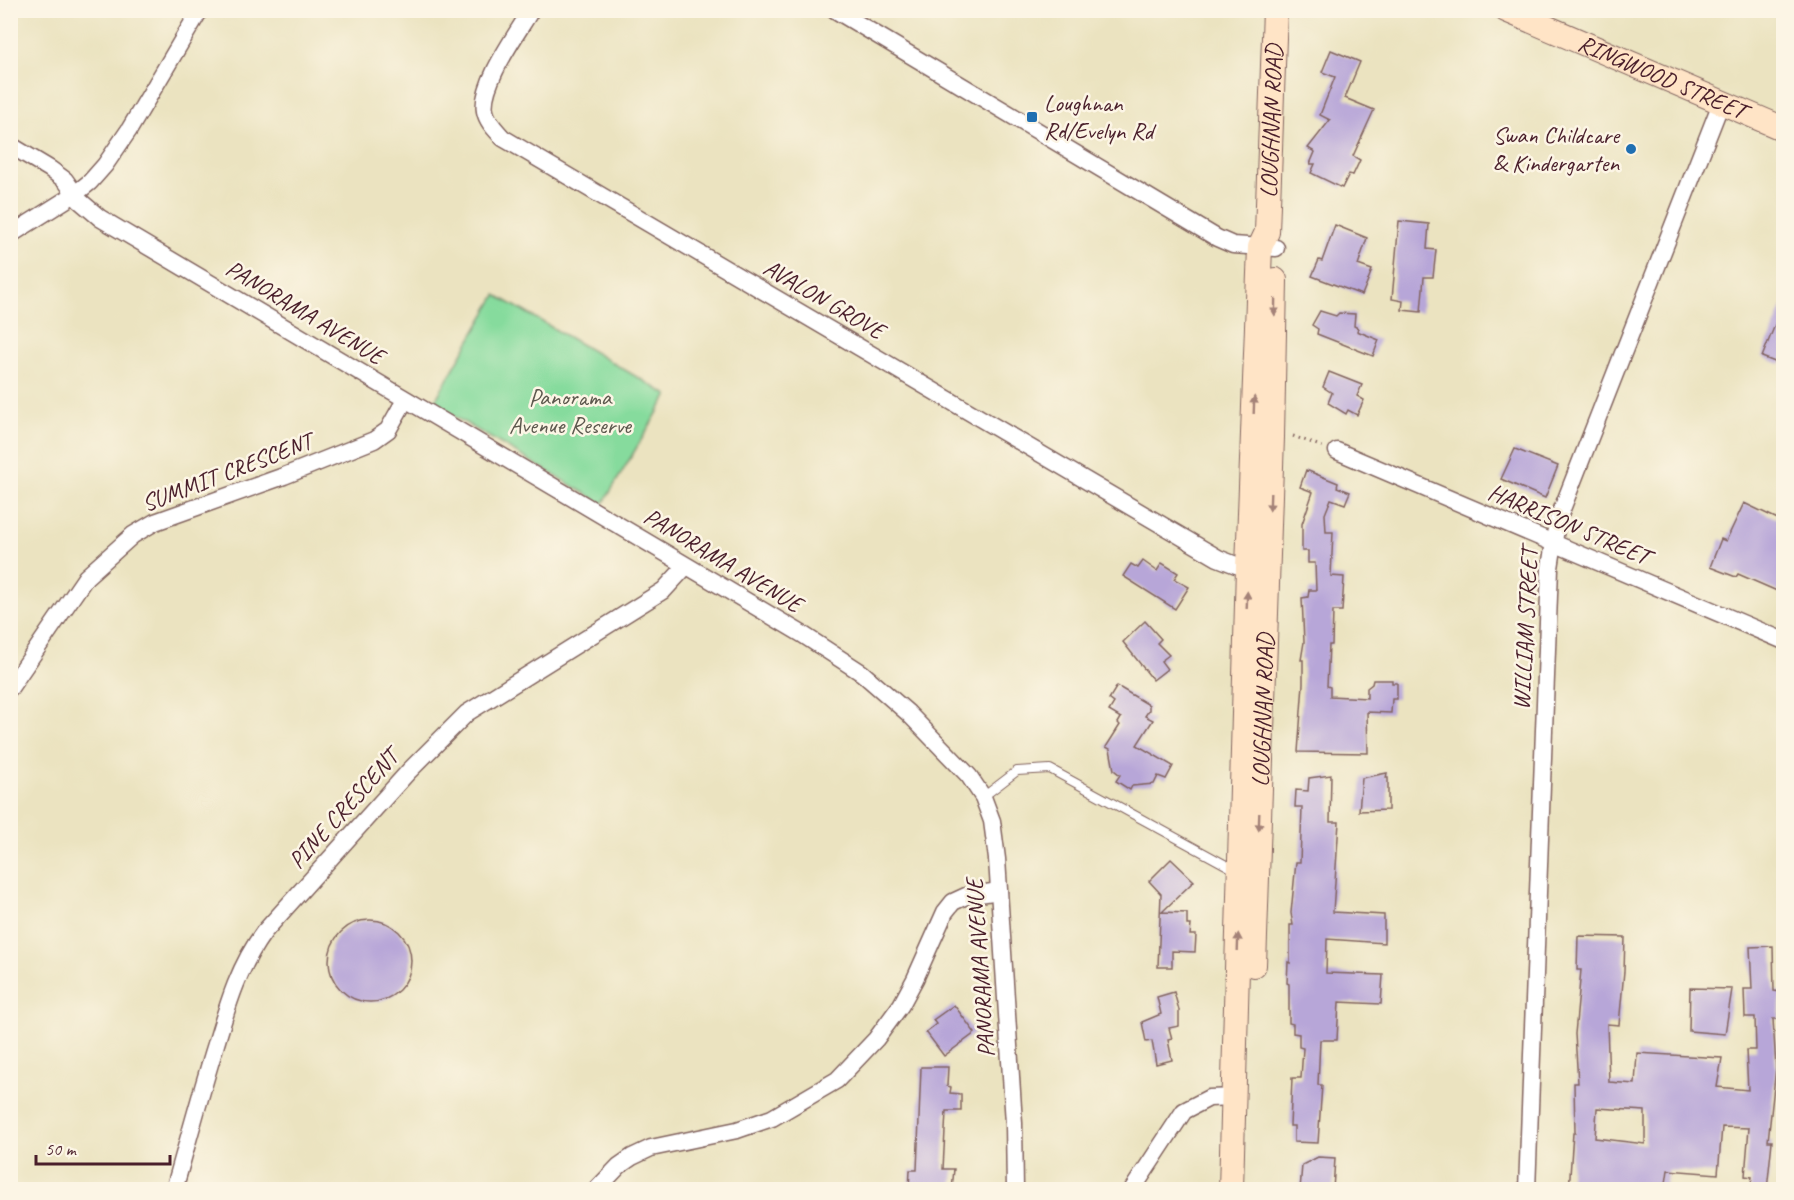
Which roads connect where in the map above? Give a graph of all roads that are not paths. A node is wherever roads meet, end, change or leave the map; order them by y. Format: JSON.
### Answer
{"nodes":[{"id":1,"x":200,"y":10,"type":"edge"},
{"id":2,"x":531,"y":10,"type":"edge"},
{"id":3,"x":835,"y":10,"type":"edge"},
{"id":4,"x":1275,"y":10,"type":"edge"},
{"id":5,"x":1506,"y":10,"type":"edge"},
{"id":6,"x":1721,"y":103,"type":"junction"},
{"id":7,"x":1784,"y":129,"type":"edge"},
{"id":8,"x":10,"y":145,"type":"edge"},
{"id":9,"x":75,"y":194,"type":"junction"},
{"id":10,"x":10,"y":235,"type":"edge"},
{"id":11,"x":1267,"y":242,"type":"junction"},
{"id":12,"x":405,"y":399,"type":"junction"},
{"id":13,"x":1337,"y":451,"type":"road end"},
{"id":14,"x":1553,"y":543,"type":"junction"},
{"id":15,"x":686,"y":566,"type":"junction"},
{"id":16,"x":1248,"y":567,"type":"junction"},
{"id":17,"x":1784,"y":640,"type":"edge"},
{"id":18,"x":10,"y":688,"type":"edge"},
{"id":19,"x":983,"y":797,"type":"junction"},
{"id":20,"x":1240,"y":872,"type":"junction"},
{"id":21,"x":999,"y":891,"type":"junction"},
{"id":22,"x":1234,"y":1097,"type":"junction"},
{"id":23,"x":174,"y":1190,"type":"edge"},
{"id":24,"x":596,"y":1190,"type":"edge"},
{"id":25,"x":1015,"y":1190,"type":"edge"},
{"id":26,"x":1132,"y":1190,"type":"edge"},
{"id":27,"x":1231,"y":1190,"type":"edge"},
{"id":28,"x":1246,"y":1190,"type":"edge"},
{"id":29,"x":1527,"y":1190,"type":"edge"}],
"edges":[{"from":1,"to":9,"type":"street"},
{"from":2,"to":16,"type":"street","name":"AVALON GROVE"},
{"from":3,"to":11,"type":"street"},
{"from":4,"to":11,"type":"main road","name":"LOUGHNAN ROAD"},
{"from":5,"to":6,"type":"main road","name":"RINGWOOD STREET"},
{"from":6,"to":7,"type":"main road","name":"RINGWOOD STREET"},
{"from":6,"to":14,"type":"street","name":"WILLIAM STREET"},
{"from":8,"to":9,"type":"street","name":"PANORAMA AVENUE"},
{"from":9,"to":10,"type":"street"},
{"from":9,"to":12,"type":"street","name":"PANORAMA AVENUE"},
{"from":16,"to":11,"type":"main road","name":"LOUGHNAN ROAD","one_way":true},
{"from":11,"to":28,"type":"main road","name":"LOUGHNAN ROAD","one_way":true},
{"from":12,"to":15,"type":"street","name":"PANORAMA AVENUE"},
{"from":12,"to":18,"type":"street","name":"SUMMIT CRESCENT"},
{"from":13,"to":14,"type":"street","name":"HARRISON STREET"},
{"from":14,"to":17,"type":"street","name":"HARRISON STREET"},
{"from":14,"to":29,"type":"street","name":"WILLIAM STREET"},
{"from":15,"to":19,"type":"street","name":"PANORAMA AVENUE"},
{"from":15,"to":23,"type":"street","name":"PINE CRESCENT"},
{"from":20,"to":16,"type":"main road","name":"LOUGHNAN ROAD","one_way":true},
{"from":19,"to":20,"type":"lane"},
{"from":19,"to":21,"type":"street","name":"PANORAMA AVENUE"},
{"from":22,"to":20,"type":"main road","name":"LOUGHNAN ROAD","one_way":true},
{"from":21,"to":24,"type":"street"},
{"from":21,"to":25,"type":"street","name":"PANORAMA AVENUE"},
{"from":22,"to":26,"type":"street"},
{"from":22,"to":27,"type":"main road","name":"LOUGHNAN ROAD"}]}
